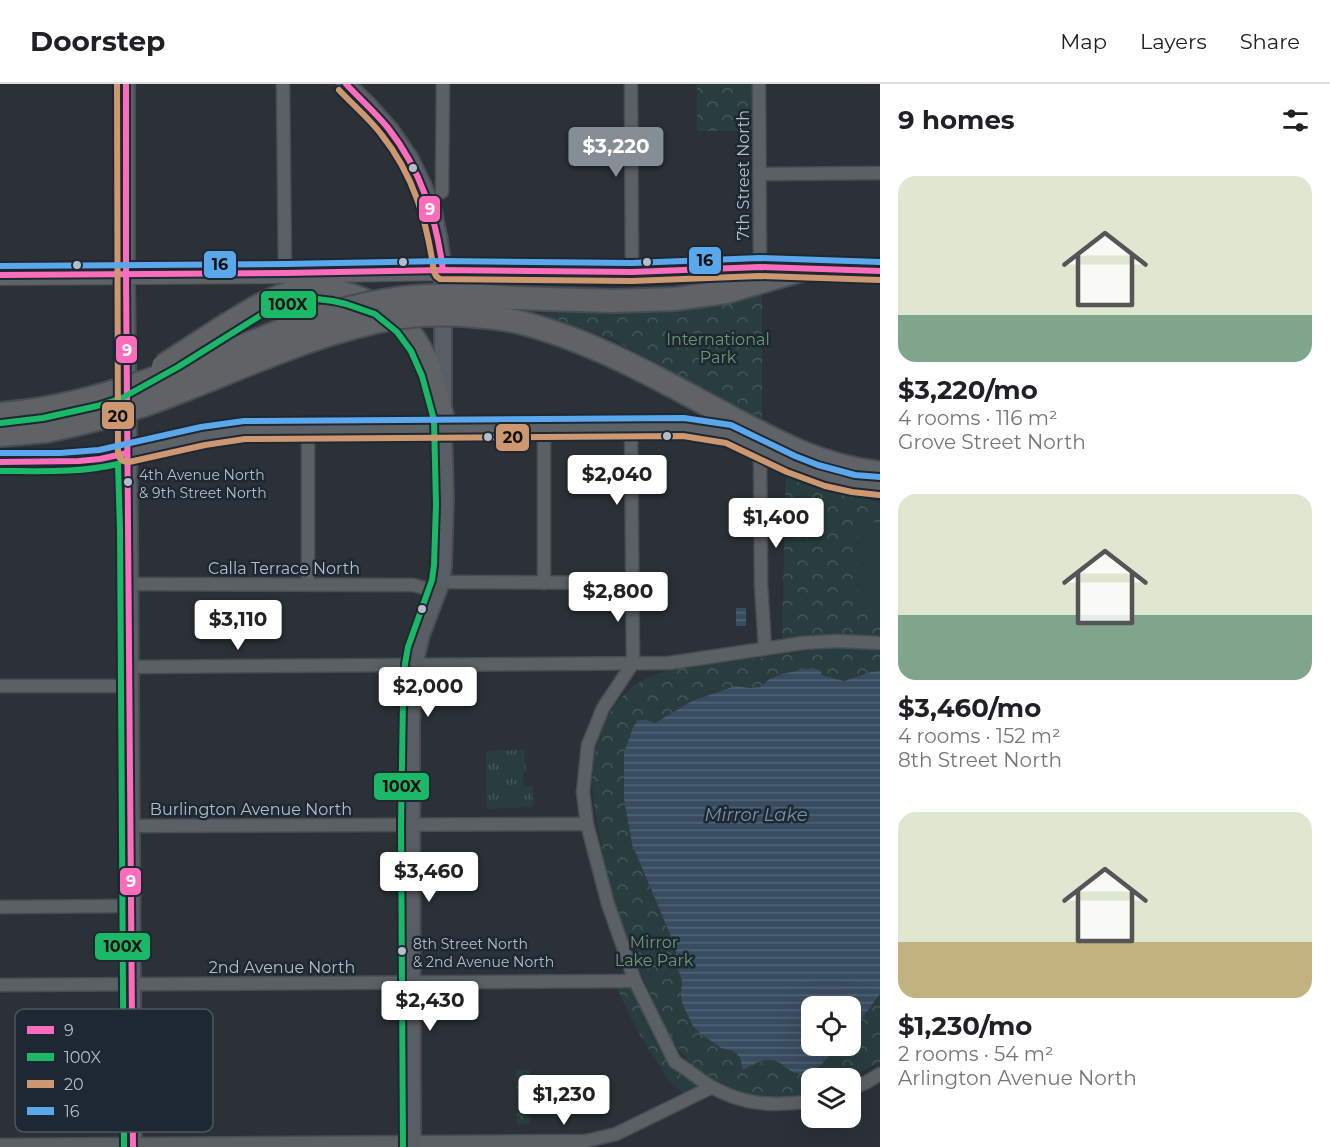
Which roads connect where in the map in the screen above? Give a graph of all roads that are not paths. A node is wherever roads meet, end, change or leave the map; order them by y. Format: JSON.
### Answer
{"nodes":[{"id":1,"x":126,"y":84,"type":"edge"},
{"id":2,"x":283,"y":84,"type":"edge"},
{"id":3,"x":346,"y":84,"type":"edge"},
{"id":4,"x":443,"y":84,"type":"edge"},
{"id":5,"x":631,"y":84,"type":"edge"},
{"id":6,"x":759,"y":84,"type":"edge"},
{"id":7,"x":880,"y":173,"type":"edge"},
{"id":8,"x":759,"y":174,"type":"junction"},
{"id":9,"x":442,"y":192,"type":"dead end"},
{"id":10,"x":760,"y":267,"type":"junction"},
{"id":11,"x":805,"y":269,"type":"junction"},
{"id":12,"x":443,"y":270,"type":"junction"},
{"id":13,"x":880,"y":271,"type":"edge"},
{"id":14,"x":632,"y":272,"type":"junction"},
{"id":15,"x":285,"y":273,"type":"junction"},
{"id":16,"x":126,"y":274,"type":"junction"},
{"id":17,"x":0,"y":275,"type":"edge"},
{"id":18,"x":120,"y":390,"type":"junction"},
{"id":19,"x":0,"y":414,"type":"edge"},
{"id":20,"x":44,"y":420,"type":"junction"},
{"id":21,"x":443,"y":424,"type":"junction"},
{"id":22,"x":544,"y":428,"type":"junction"},
{"id":23,"x":631,"y":428,"type":"junction"},
{"id":24,"x":308,"y":429,"type":"junction"},
{"id":25,"x":0,"y":435,"type":"edge"},
{"id":26,"x":760,"y":449,"type":"junction"},
{"id":27,"x":127,"y":453,"type":"junction"},
{"id":28,"x":0,"y":462,"type":"edge"},
{"id":29,"x":880,"y":473,"type":"edge"},
{"id":30,"x":880,"y":486,"type":"edge"},
{"id":31,"x":544,"y":583,"type":"junction"},
{"id":32,"x":632,"y":583,"type":"junction"},
{"id":33,"x":130,"y":584,"type":"junction"},
{"id":34,"x":309,"y":584,"type":"junction"},
{"id":35,"x":439,"y":587,"type":"junction"},
{"id":36,"x":880,"y":643,"type":"edge"},
{"id":37,"x":765,"y":649,"type":"junction"},
{"id":38,"x":633,"y":663,"type":"junction"},
{"id":39,"x":414,"y":664,"type":"junction"},
{"id":40,"x":130,"y":667,"type":"junction"},
{"id":41,"x":0,"y":686,"type":"edge"},
{"id":42,"x":130,"y":686,"type":"junction"},
{"id":43,"x":411,"y":824,"type":"junction"},
{"id":44,"x":587,"y":824,"type":"junction"},
{"id":45,"x":131,"y":826,"type":"junction"},
{"id":46,"x":132,"y":906,"type":"junction"},
{"id":47,"x":0,"y":907,"type":"edge"},
{"id":48,"x":635,"y":981,"type":"junction"},
{"id":49,"x":412,"y":982,"type":"junction"},
{"id":50,"x":132,"y":984,"type":"junction"},
{"id":51,"x":0,"y":985,"type":"edge"},
{"id":52,"x":132,"y":1009,"type":"edge"},
{"id":53,"x":880,"y":1074,"type":"edge"},
{"id":54,"x":861,"y":1085,"type":"edge"},
{"id":55,"x":712,"y":1087,"type":"junction"},
{"id":56,"x":801,"y":1102,"type":"edge"},
{"id":57,"x":552,"y":1144,"type":"edge"},
{"id":58,"x":0,"y":1145,"type":"edge"},
{"id":59,"x":133,"y":1145,"type":"edge"},
{"id":60,"x":412,"y":1145,"type":"edge"}],
"edges":[{"from":1,"to":16,"type":"main road"},
{"from":2,"to":15,"type":"street"},
{"from":3,"to":12,"type":"main road"},
{"from":4,"to":9,"type":"street"},
{"from":5,"to":14,"type":"street"},
{"from":6,"to":8,"type":"street","name":"7th Street North"},
{"from":7,"to":8,"type":"street"},
{"from":8,"to":10,"type":"street","name":"7th Street North"},
{"from":10,"to":11,"type":"main road"},
{"from":10,"to":14,"type":"main road"},
{"from":11,"to":13,"type":"main road"},
{"from":11,"to":18,"type":"highway","bridge":true},
{"from":12,"to":14,"type":"main road"},
{"from":12,"to":15,"type":"main road"},
{"from":12,"to":21,"type":"main road"},
{"from":15,"to":16,"type":"main road"},
{"from":16,"to":17,"type":"main road"},
{"from":16,"to":27,"type":"main road"},
{"from":18,"to":20,"type":"highway"},
{"from":18,"to":21,"type":"highway","bridge":true},
{"from":19,"to":20,"type":"highway"},
{"from":20,"to":25,"type":"highway"},
{"from":20,"to":29,"type":"highway","bridge":true},
{"from":21,"to":22,"type":"main road"},
{"from":21,"to":24,"type":"main road"},
{"from":21,"to":35,"type":"main road"},
{"from":22,"to":23,"type":"main road"},
{"from":22,"to":31,"type":"street"},
{"from":23,"to":26,"type":"main road"},
{"from":23,"to":32,"type":"street"},
{"from":24,"to":27,"type":"main road"},
{"from":24,"to":34,"type":"street"},
{"from":26,"to":30,"type":"main road"},
{"from":26,"to":37,"type":"street"},
{"from":27,"to":28,"type":"main road"},
{"from":27,"to":33,"type":"main road"},
{"from":31,"to":32,"type":"street","name":"Calla Terrace North"},
{"from":31,"to":35,"type":"street","name":"Calla Terrace North"},
{"from":32,"to":38,"type":"street"},
{"from":33,"to":34,"type":"street","name":"Calla Terrace North"},
{"from":33,"to":40,"type":"main road"},
{"from":34,"to":35,"type":"street","name":"Calla Terrace North"},
{"from":35,"to":39,"type":"main road"},
{"from":36,"to":37,"type":"street"},
{"from":37,"to":38,"type":"street"},
{"from":38,"to":39,"type":"street"},
{"from":38,"to":44,"type":"street"},
{"from":39,"to":40,"type":"street"},
{"from":39,"to":43,"type":"main road"},
{"from":40,"to":42,"type":"main road"},
{"from":41,"to":42,"type":"street"},
{"from":42,"to":45,"type":"main road"},
{"from":43,"to":44,"type":"street","name":"Burlington Avenue North"},
{"from":43,"to":45,"type":"street","name":"Burlington Avenue North"},
{"from":43,"to":49,"type":"main road"},
{"from":44,"to":48,"type":"street"},
{"from":45,"to":46,"type":"main road"},
{"from":46,"to":47,"type":"street"},
{"from":46,"to":50,"type":"main road"},
{"from":48,"to":49,"type":"street","name":"2nd Avenue North"},
{"from":48,"to":55,"type":"street"},
{"from":49,"to":50,"type":"street","name":"2nd Avenue North"},
{"from":49,"to":60,"type":"main road"},
{"from":50,"to":51,"type":"street","name":"2nd Avenue North"},
{"from":50,"to":52,"type":"main road"},
{"from":53,"to":54,"type":"street"},
{"from":55,"to":56,"type":"street"},
{"from":55,"to":57,"type":"street"},
{"from":57,"to":60,"type":"street"},
{"from":58,"to":59,"type":"street"},
{"from":59,"to":60,"type":"street"}]}
